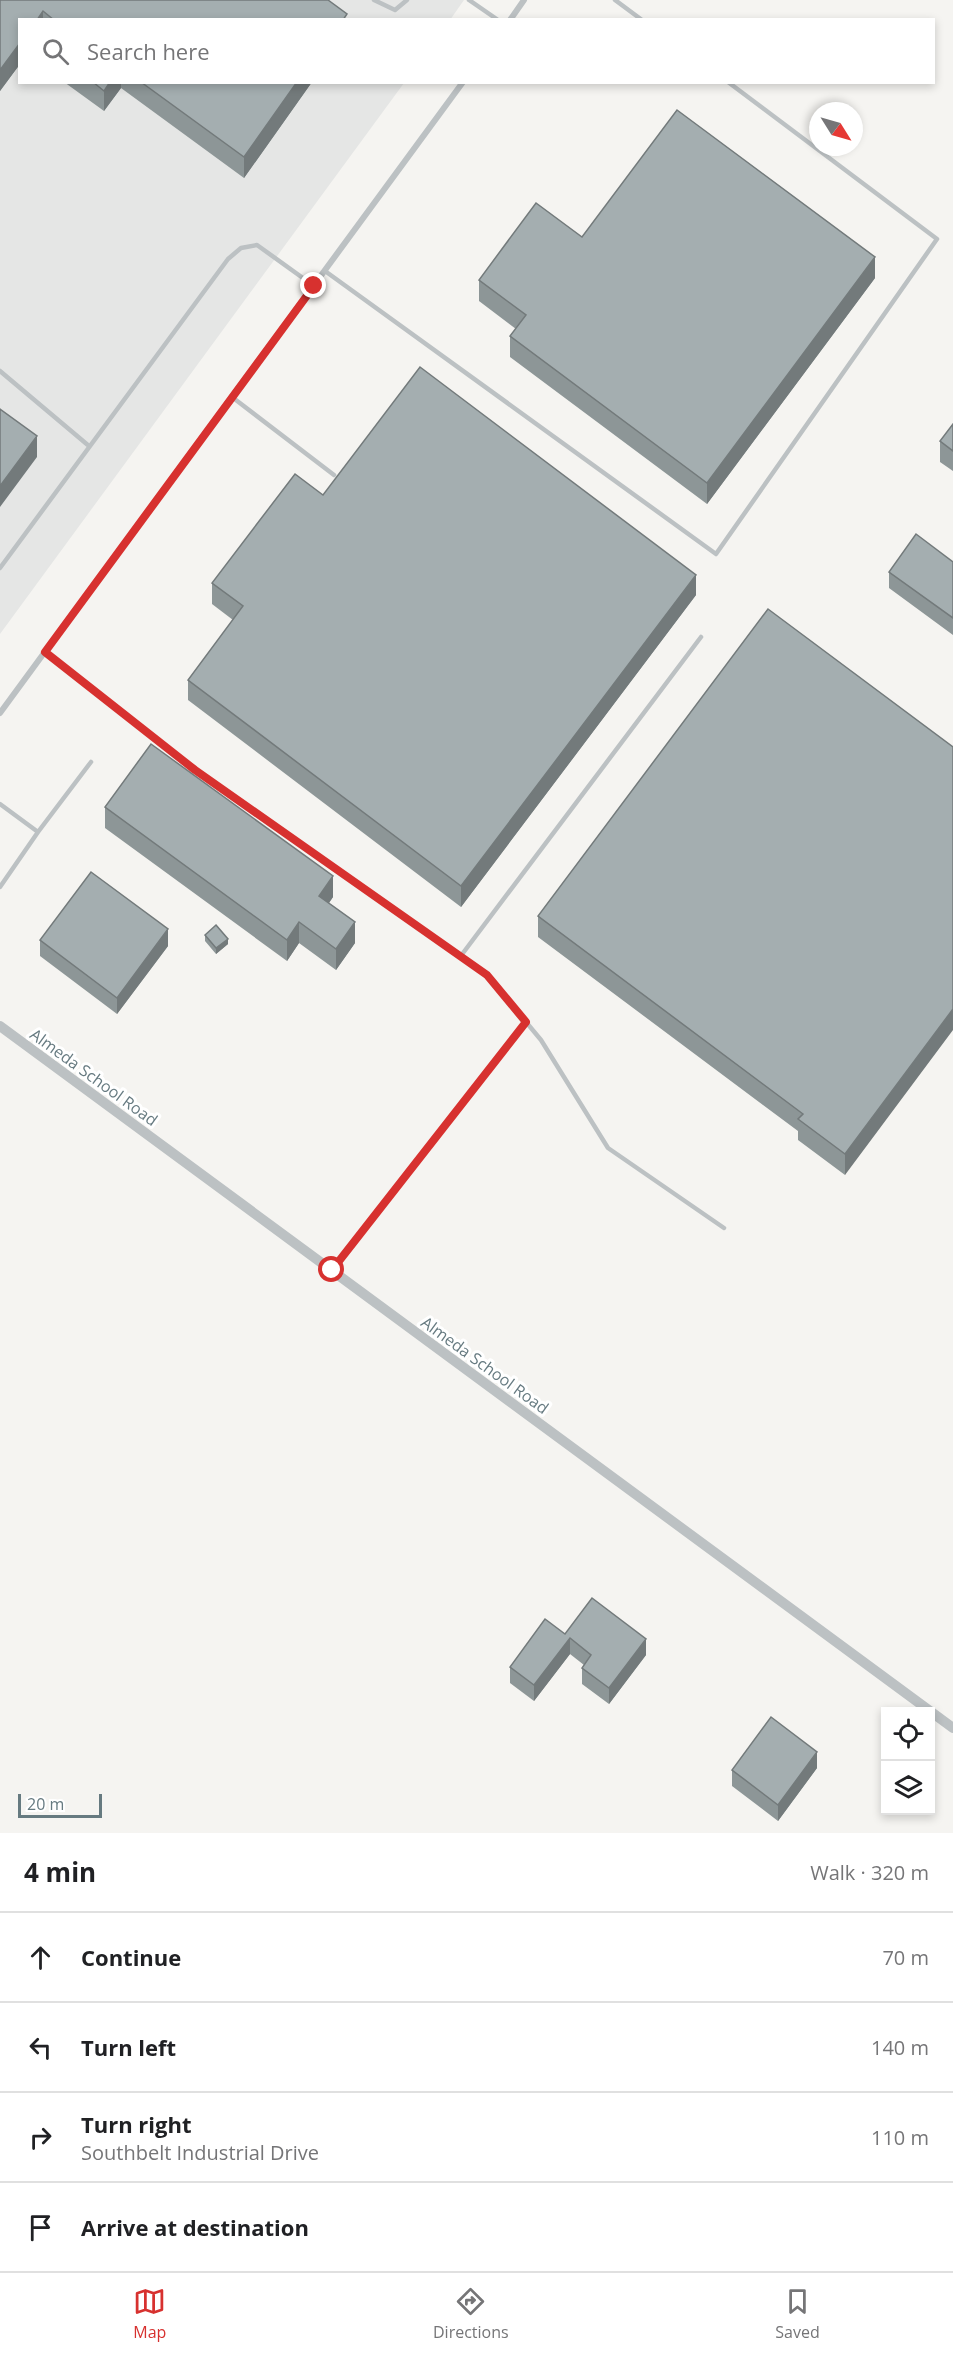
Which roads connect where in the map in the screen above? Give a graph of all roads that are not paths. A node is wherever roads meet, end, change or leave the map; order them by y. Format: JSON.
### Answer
{"nodes":[{"id":1,"x":374,"y":0,"type":"edge"},
{"id":2,"x":407,"y":0,"type":"edge"},
{"id":3,"x":469,"y":0,"type":"edge"},
{"id":4,"x":524,"y":0,"type":"edge"},
{"id":5,"x":615,"y":0,"type":"edge"},
{"id":6,"x":495,"y":18,"type":"edge"},
{"id":7,"x":511,"y":18,"type":"edge"},
{"id":8,"x":639,"y":18,"type":"edge"},
{"id":9,"x":462,"y":84,"type":"edge"},
{"id":10,"x":731,"y":84,"type":"edge"},
{"id":11,"x":325,"y":271,"type":"junction"},
{"id":12,"x":314,"y":286,"type":"junction"},
{"id":13,"x":0,"y":371,"type":"edge"},
{"id":14,"x":232,"y":397,"type":"junction"},
{"id":15,"x":89,"y":446,"type":"junction"},
{"id":16,"x":334,"y":475,"type":"dead end"},
{"id":17,"x":0,"y":568,"type":"edge"},
{"id":18,"x":701,"y":637,"type":"dead end"},
{"id":19,"x":45,"y":652,"type":"junction"},
{"id":20,"x":0,"y":713,"type":"edge"},
{"id":21,"x":91,"y":762,"type":"dead end"},
{"id":22,"x":0,"y":804,"type":"edge"},
{"id":23,"x":38,"y":832,"type":"junction"},
{"id":24,"x":0,"y":887,"type":"edge"},
{"id":25,"x":460,"y":957,"type":"junction"},
{"id":26,"x":526,"y":1022,"type":"junction"},
{"id":27,"x":0,"y":1026,"type":"edge"},
{"id":28,"x":724,"y":1228,"type":"dead end"},
{"id":29,"x":332,"y":1270,"type":"junction"},
{"id":30,"x":953,"y":1728,"type":"edge"}],
"edges":[{"from":1,"to":2,"type":"lane"},
{"from":3,"to":6,"type":"lane"},
{"from":4,"to":7,"type":"street"},
{"from":5,"to":8,"type":"lane"},
{"from":9,"to":11,"type":"street"},
{"from":10,"to":11,"type":"lane"},
{"from":11,"to":12,"type":"street"},
{"from":12,"to":14,"type":"street"},
{"from":12,"to":15,"type":"lane"},
{"from":13,"to":15,"type":"lane"},
{"from":14,"to":16,"type":"lane"},
{"from":14,"to":19,"type":"street"},
{"from":15,"to":17,"type":"lane"},
{"from":18,"to":25,"type":"lane"},
{"from":19,"to":20,"type":"street"},
{"from":19,"to":25,"type":"lane"},
{"from":21,"to":23,"type":"lane"},
{"from":22,"to":23,"type":"lane"},
{"from":23,"to":24,"type":"lane"},
{"from":25,"to":26,"type":"lane"},
{"from":26,"to":28,"type":"lane"},
{"from":26,"to":29,"type":"lane"},
{"from":27,"to":29,"type":"street","name":"Almeda School Road"},
{"from":29,"to":30,"type":"street","name":"Almeda School Road"}]}
